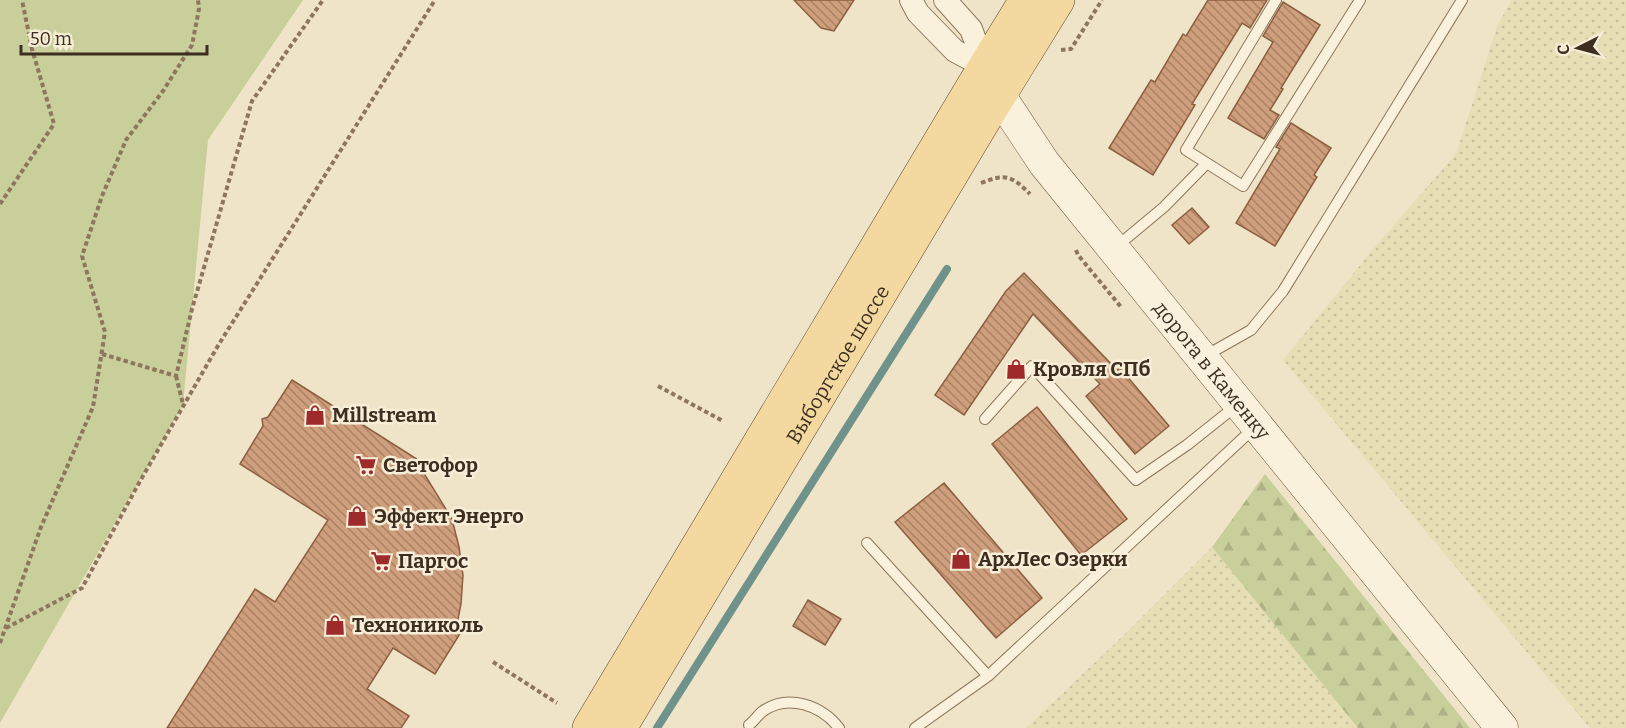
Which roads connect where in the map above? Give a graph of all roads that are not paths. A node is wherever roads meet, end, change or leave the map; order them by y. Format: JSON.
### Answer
{"nodes":[{"id":1,"x":911,"y":0,"type":"edge"},
{"id":2,"x":945,"y":0,"type":"edge"},
{"id":3,"x":1026,"y":0,"type":"edge"},
{"id":4,"x":1058,"y":0,"type":"edge"},
{"id":5,"x":1276,"y":0,"type":"edge"},
{"id":6,"x":1360,"y":0,"type":"edge"},
{"id":7,"x":1462,"y":0,"type":"edge"},
{"id":8,"x":992,"y":81,"type":"junction"},
{"id":9,"x":1206,"y":164,"type":"junction"},
{"id":10,"x":1114,"y":248,"type":"junction"},
{"id":11,"x":1202,"y":358,"type":"junction"},
{"id":12,"x":1247,"y":415,"type":"junction"},
{"id":13,"x":985,"y":419,"type":"dead end"},
{"id":14,"x":867,"y":543,"type":"dead end"},
{"id":15,"x":988,"y":676,"type":"junction"},
{"id":16,"x":749,"y":725,"type":"dead end"},
{"id":17,"x":589,"y":728,"type":"edge"},
{"id":18,"x":620,"y":728,"type":"edge"},
{"id":19,"x":839,"y":728,"type":"edge"},
{"id":20,"x":915,"y":728,"type":"edge"},
{"id":21,"x":1502,"y":728,"type":"edge"}],
"edges":[{"from":1,"to":8,"type":"street"},
{"from":2,"to":8,"type":"street","name":"дорога в Каменку"},
{"from":3,"to":8,"type":"main road","name":"Выборгское шоссе"},
{"from":4,"to":8,"type":"main road","name":"Выборгское шоссе"},
{"from":5,"to":9,"type":"lane"},
{"from":6,"to":9,"type":"lane"},
{"from":7,"to":11,"type":"lane"},
{"from":8,"to":10,"type":"street","name":"дорога в Каменку"},
{"from":8,"to":17,"type":"main road","name":"Выборгское шоссе"},
{"from":8,"to":18,"type":"main road","name":"Выборгское шоссе"},
{"from":9,"to":10,"type":"lane"},
{"from":10,"to":11,"type":"street","name":"дорога в Каменку"},
{"from":11,"to":12,"type":"street","name":"дорога в Каменку"},
{"from":12,"to":13,"type":"lane"},
{"from":12,"to":15,"type":"lane"},
{"from":12,"to":21,"type":"street","name":"дорога в Каменку"},
{"from":14,"to":15,"type":"lane"},
{"from":15,"to":20,"type":"lane"},
{"from":16,"to":19,"type":"lane"}]}
